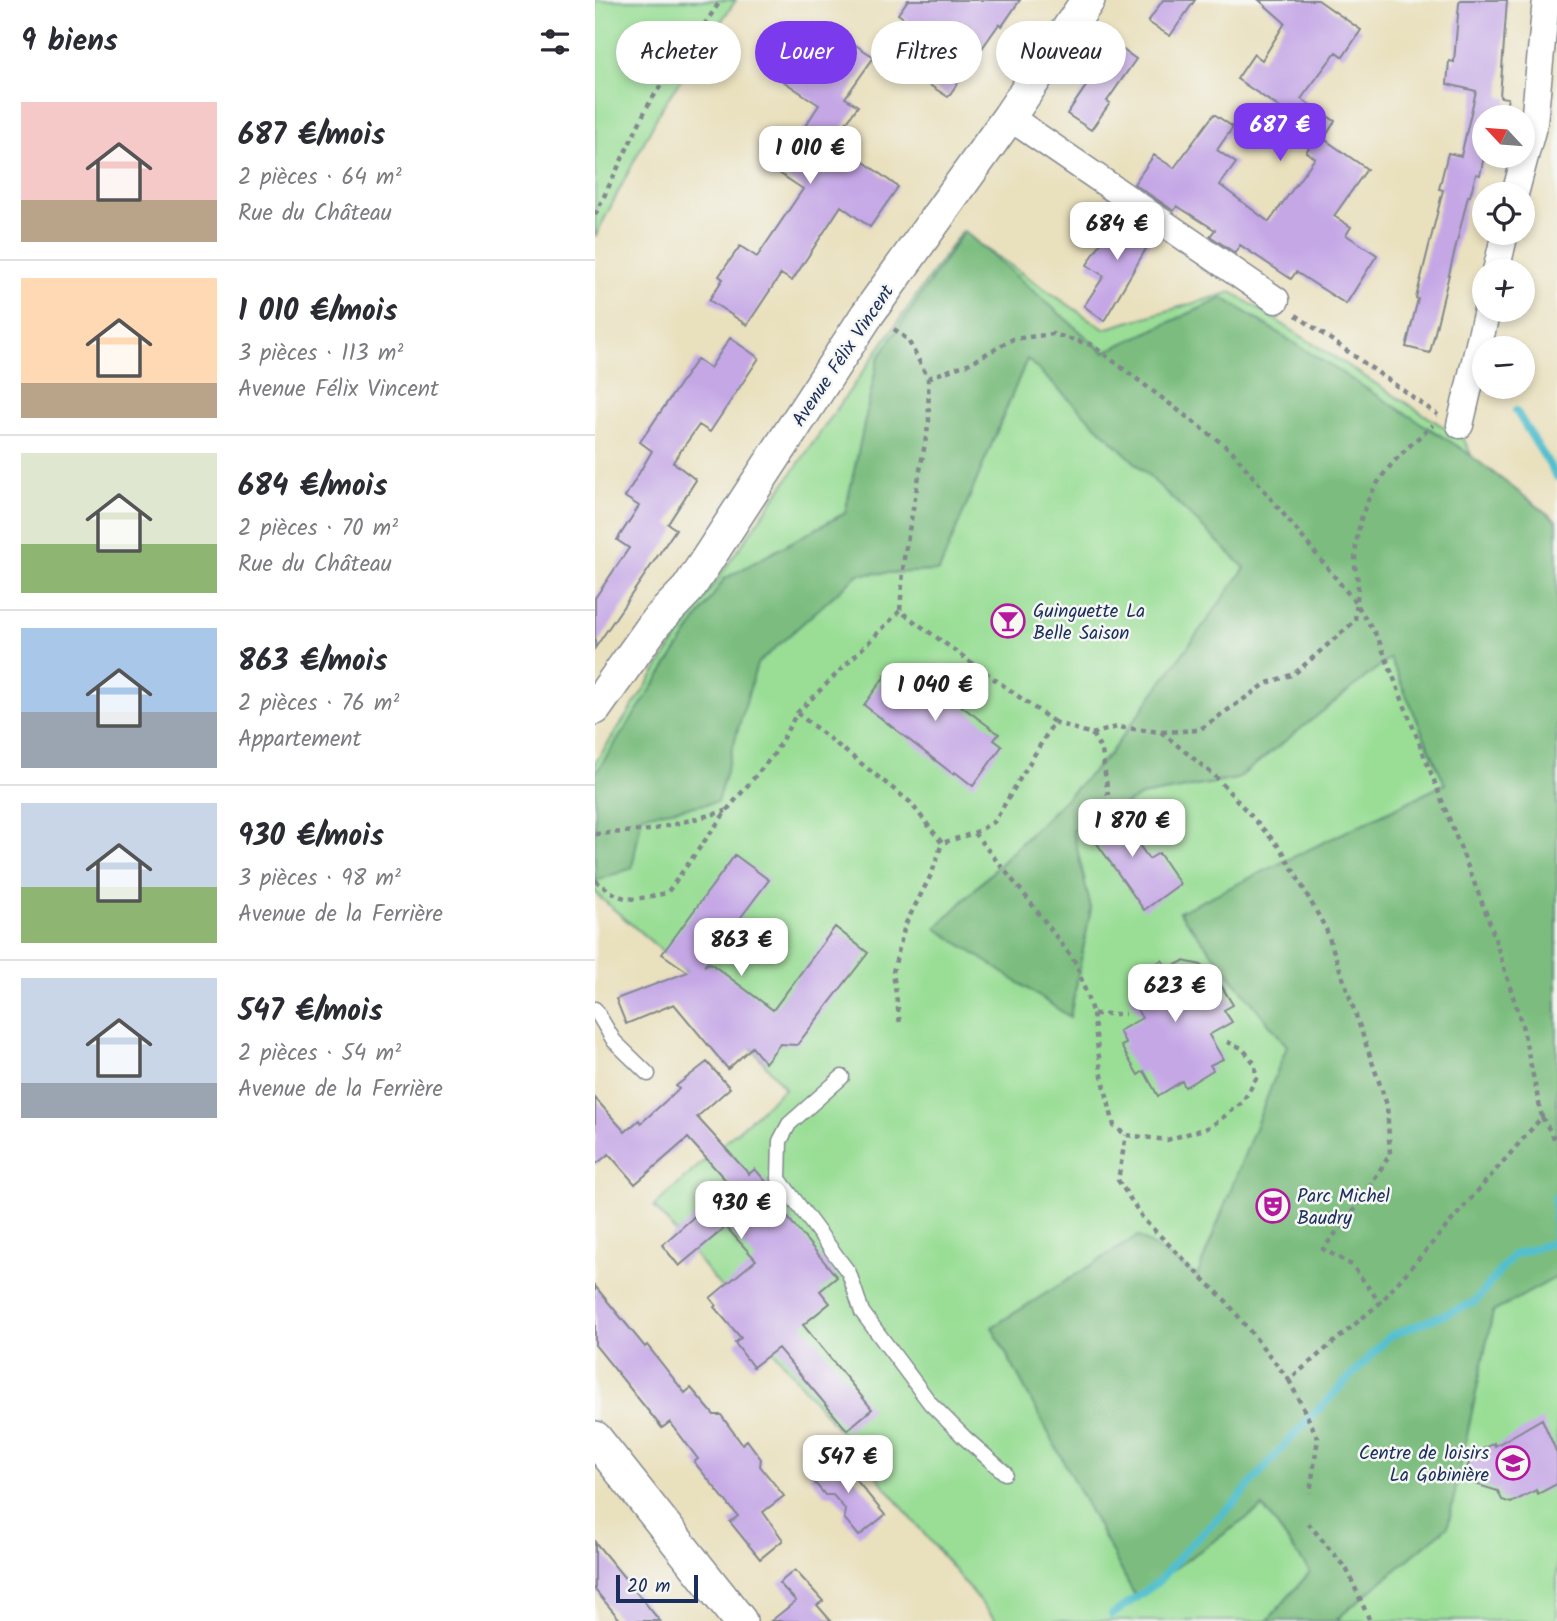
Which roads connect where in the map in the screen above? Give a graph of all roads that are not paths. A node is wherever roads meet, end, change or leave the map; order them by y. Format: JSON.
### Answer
{"nodes":[{"id":1,"x":1088,"y":0,"type":"edge"},
{"id":2,"x":1546,"y":0,"type":"edge"},
{"id":3,"x":1009,"y":117,"type":"junction"},
{"id":4,"x":1518,"y":182,"type":"edge"},
{"id":5,"x":1276,"y":300,"type":"road end"},
{"id":6,"x":1483,"y":322,"type":"edge"},
{"id":7,"x":1451,"y":421,"type":"road end"},
{"id":8,"x":595,"y":708,"type":"edge"},
{"id":9,"x":595,"y":1009,"type":"edge"},
{"id":10,"x":648,"y":1074,"type":"dead end"},
{"id":11,"x":842,"y":1077,"type":"dead end"},
{"id":12,"x":595,"y":1438,"type":"edge"},
{"id":13,"x":1005,"y":1473,"type":"dead end"},
{"id":14,"x":740,"y":1621,"type":"edge"}],
"edges":[{"from":1,"to":3,"type":"street","name":"Avenue Félix Vincent"},
{"from":2,"to":4,"type":"street"},
{"from":3,"to":5,"type":"street"},
{"from":3,"to":8,"type":"street","name":"Avenue Félix Vincent"},
{"from":6,"to":7,"type":"street"},
{"from":9,"to":10,"type":"lane"},
{"from":11,"to":13,"type":"lane"},
{"from":12,"to":14,"type":"street"}]}
